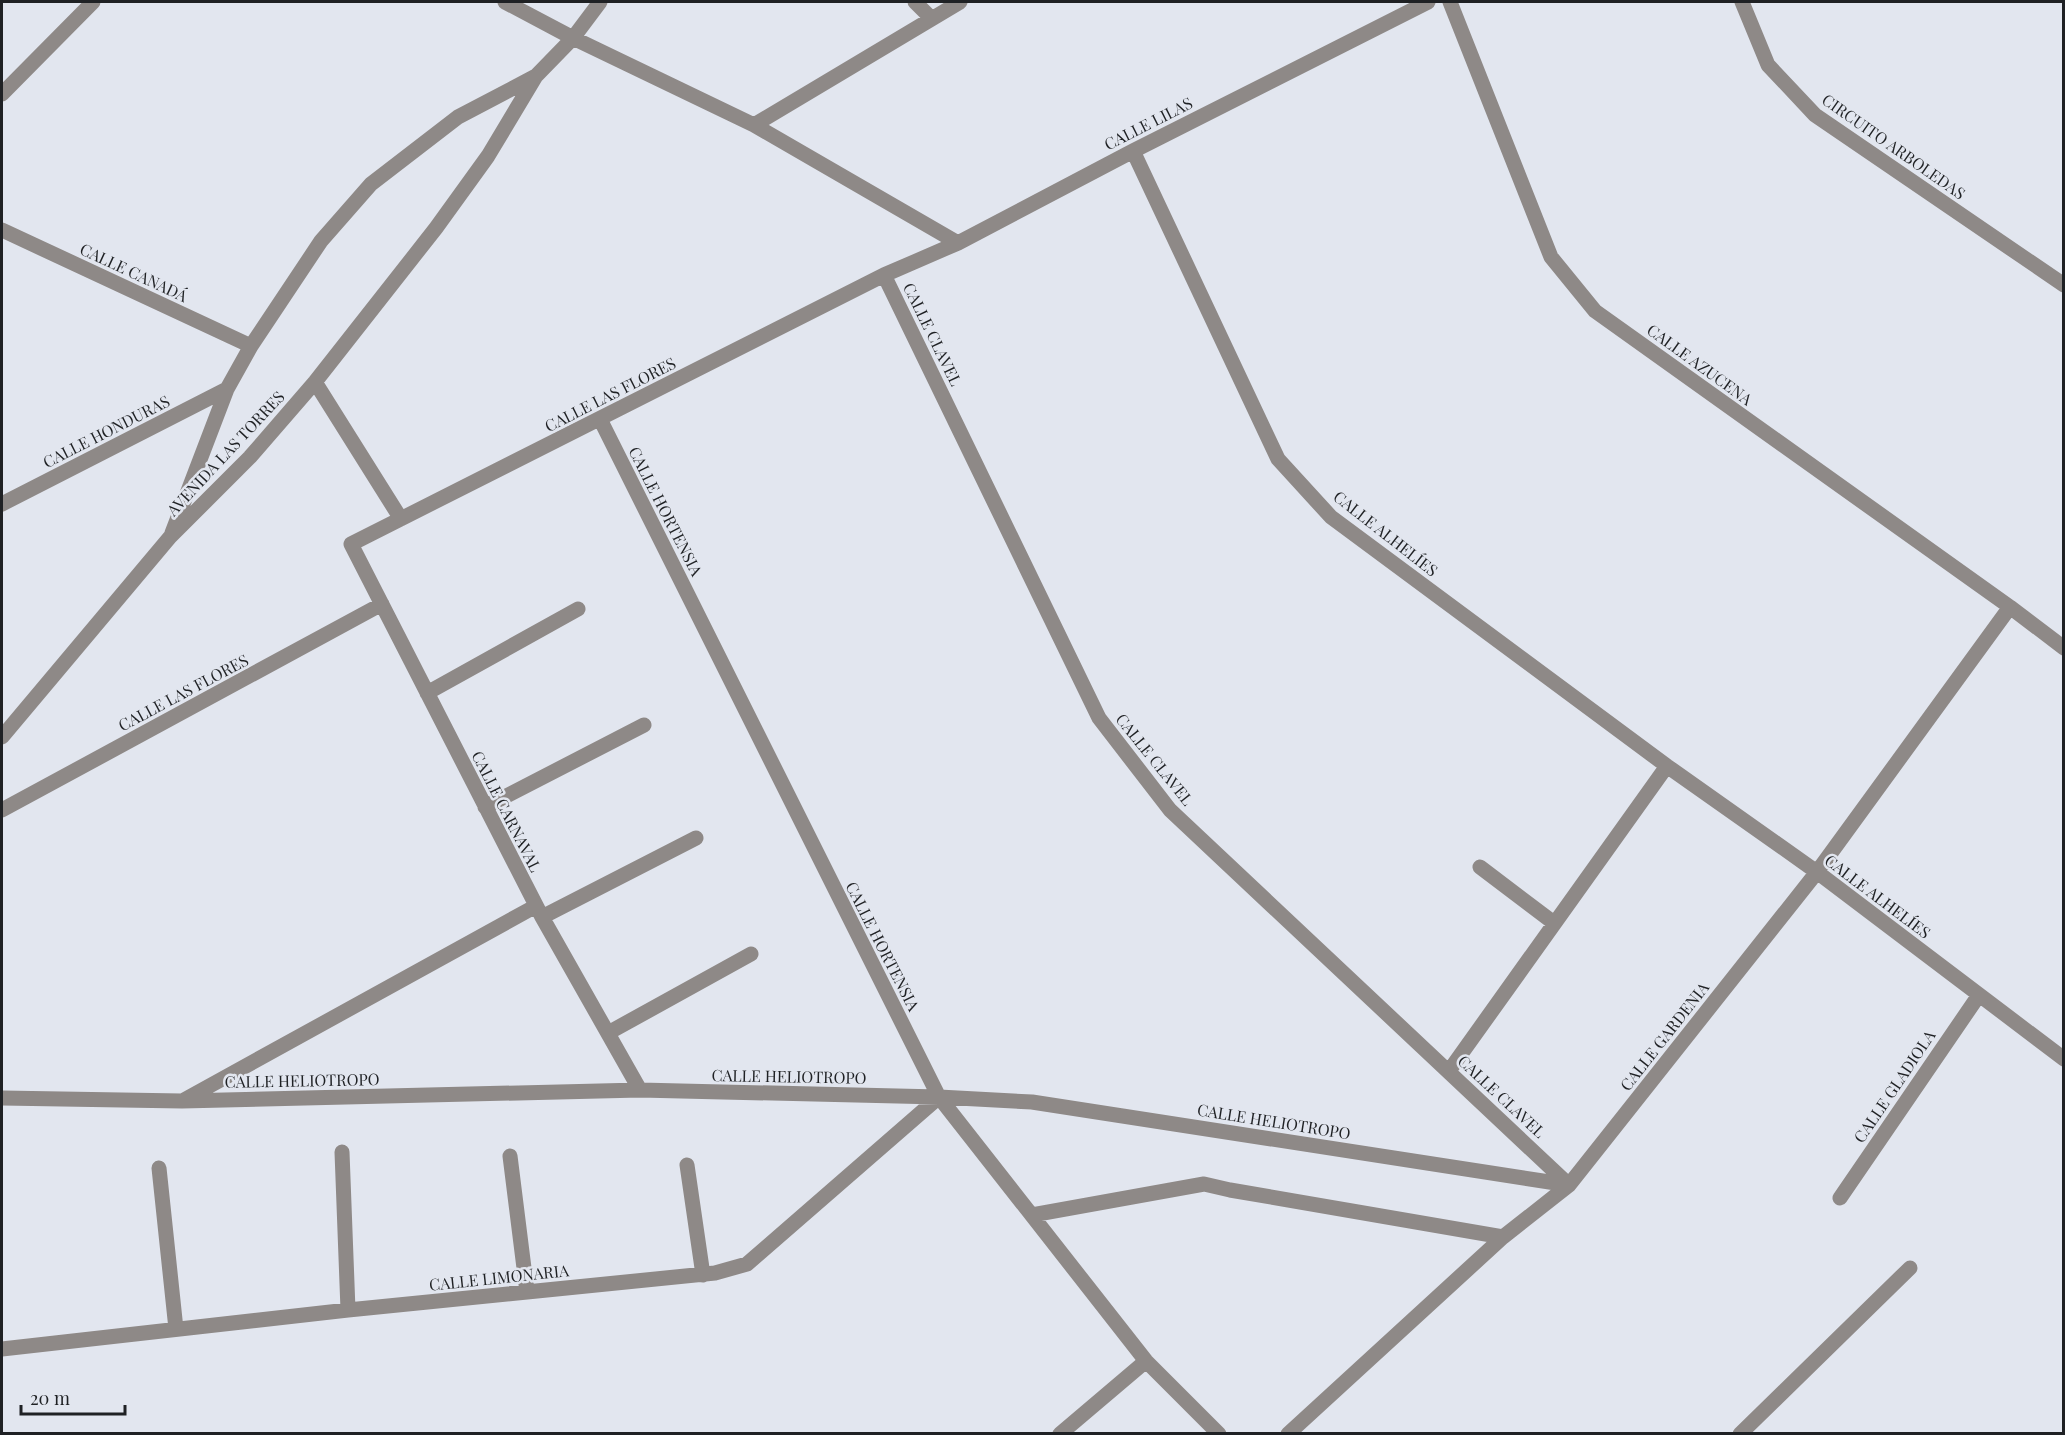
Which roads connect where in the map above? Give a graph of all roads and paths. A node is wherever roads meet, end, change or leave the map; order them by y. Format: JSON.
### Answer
{"nodes":[{"id":1,"x":93,"y":2,"type":"edge"},
{"id":2,"x":505,"y":2,"type":"edge"},
{"id":3,"x":600,"y":2,"type":"edge"},
{"id":4,"x":915,"y":2,"type":"edge"},
{"id":5,"x":960,"y":2,"type":"edge"},
{"id":6,"x":1428,"y":2,"type":"edge"},
{"id":7,"x":1450,"y":2,"type":"edge"},
{"id":8,"x":1742,"y":2,"type":"edge"},
{"id":9,"x":931,"y":18,"type":"junction"},
{"id":10,"x":573,"y":38,"type":"junction"},
{"id":11,"x":536,"y":76,"type":"junction"},
{"id":12,"x":2,"y":94,"type":"edge"},
{"id":13,"x":754,"y":125,"type":"junction"},
{"id":14,"x":1133,"y":151,"type":"junction"},
{"id":15,"x":2,"y":230,"type":"edge"},
{"id":16,"x":958,"y":243,"type":"junction"},
{"id":17,"x":884,"y":275,"type":"junction"},
{"id":18,"x":2061,"y":281,"type":"edge"},
{"id":19,"x":250,"y":346,"type":"junction"},
{"id":20,"x":315,"y":382,"type":"junction"},
{"id":21,"x":226,"y":389,"type":"junction"},
{"id":22,"x":600,"y":419,"type":"junction"},
{"id":23,"x":2,"y":504,"type":"edge"},
{"id":24,"x":401,"y":519,"type":"junction"},
{"id":25,"x":170,"y":537,"type":"junction"},
{"id":26,"x":351,"y":544,"type":"joint"},
{"id":27,"x":382,"y":604,"type":"junction"},
{"id":28,"x":2010,"y":607,"type":"junction"},
{"id":29,"x":578,"y":609,"type":"dead end"},
{"id":30,"x":2064,"y":648,"type":"edge"},
{"id":31,"x":427,"y":693,"type":"junction"},
{"id":32,"x":644,"y":725,"type":"dead end"},
{"id":33,"x":2,"y":737,"type":"edge"},
{"id":34,"x":1667,"y":766,"type":"junction"},
{"id":35,"x":485,"y":807,"type":"junction"},
{"id":36,"x":2,"y":810,"type":"edge"},
{"id":37,"x":696,"y":838,"type":"dead end"},
{"id":38,"x":1480,"y":867,"type":"dead end"},
{"id":39,"x":1817,"y":872,"type":"junction"},
{"id":40,"x":539,"y":912,"type":"junction"},
{"id":41,"x":1554,"y":923,"type":"junction"},
{"id":42,"x":751,"y":954,"type":"dead end"},
{"id":43,"x":1979,"y":995,"type":"junction"},
{"id":44,"x":608,"y":1033,"type":"junction"},
{"id":45,"x":2064,"y":1059,"type":"edge"},
{"id":46,"x":1449,"y":1071,"type":"junction"},
{"id":47,"x":640,"y":1090,"type":"junction"},
{"id":48,"x":939,"y":1097,"type":"junction"},
{"id":49,"x":2,"y":1098,"type":"edge"},
{"id":50,"x":182,"y":1101,"type":"junction"},
{"id":51,"x":342,"y":1152,"type":"dead end"},
{"id":52,"x":510,"y":1156,"type":"dead end"},
{"id":53,"x":687,"y":1165,"type":"dead end"},
{"id":54,"x":159,"y":1168,"type":"dead end"},
{"id":55,"x":1569,"y":1185,"type":"junction"},
{"id":56,"x":1840,"y":1198,"type":"dead end"},
{"id":57,"x":1032,"y":1215,"type":"junction"},
{"id":58,"x":1503,"y":1237,"type":"junction"},
{"id":59,"x":1910,"y":1268,"type":"dead end"},
{"id":60,"x":703,"y":1275,"type":"junction"},
{"id":61,"x":527,"y":1292,"type":"junction"},
{"id":62,"x":348,"y":1310,"type":"junction"},
{"id":63,"x":176,"y":1329,"type":"junction"},
{"id":64,"x":2,"y":1349,"type":"edge"},
{"id":65,"x":1146,"y":1361,"type":"junction"},
{"id":66,"x":1060,"y":1434,"type":"edge"},
{"id":67,"x":1219,"y":1434,"type":"edge"},
{"id":68,"x":1288,"y":1434,"type":"edge"},
{"id":69,"x":1740,"y":1434,"type":"edge"}],
"edges":[{"from":1,"to":12,"type":"street"},
{"from":2,"to":10,"type":"street"},
{"from":3,"to":10,"type":"street","name":"AVENIDA LAS TORRES"},
{"from":4,"to":9,"type":"street"},
{"from":5,"to":9,"type":"street"},
{"from":6,"to":14,"type":"street","name":"CALLE LILAS"},
{"from":7,"to":28,"type":"street","name":"CALLE AZUCENA"},
{"from":8,"to":18,"type":"street","name":"CIRCUITO ARBOLEDAS"},
{"from":9,"to":13,"type":"street"},
{"from":10,"to":11,"type":"street","name":"AVENIDA LAS TORRES"},
{"from":10,"to":13,"type":"street"},
{"from":11,"to":19,"type":"street","name":"AVENIDA LAS TORRES"},
{"from":11,"to":20,"type":"street","name":"AVENIDA LAS TORRES"},
{"from":13,"to":16,"type":"street"},
{"from":14,"to":16,"type":"street","name":"CALLE LILAS"},
{"from":14,"to":34,"type":"street","name":"CALLE ALHELÍES"},
{"from":15,"to":19,"type":"street","name":"CALLE CANADÁ"},
{"from":16,"to":17,"type":"street","name":"CALLE LILAS"},
{"from":17,"to":22,"type":"street","name":"CALLE LAS FLORES"},
{"from":17,"to":46,"type":"street","name":"CALLE CLAVEL"},
{"from":19,"to":21,"type":"street","name":"AVENIDA LAS TORRES"},
{"from":20,"to":24,"type":"street"},
{"from":20,"to":25,"type":"street","name":"AVENIDA LAS TORRES"},
{"from":21,"to":23,"type":"street","name":"CALLE HONDURAS"},
{"from":21,"to":25,"type":"street","name":"AVENIDA LAS TORRES"},
{"from":22,"to":24,"type":"street","name":"CALLE LAS FLORES"},
{"from":22,"to":48,"type":"street","name":"CALLE HORTENSIA"},
{"from":24,"to":26,"type":"street","name":"CALLE LAS FLORES"},
{"from":25,"to":33,"type":"street"},
{"from":26,"to":27,"type":"street","name":"CALLE CARNAVAL"},
{"from":27,"to":31,"type":"street","name":"CALLE CARNAVAL"},
{"from":27,"to":36,"type":"street","name":"CALLE LAS FLORES"},
{"from":28,"to":30,"type":"street","name":"CALLE AZUCENA"},
{"from":28,"to":39,"type":"street","name":"CALLE GARDENIA"},
{"from":29,"to":31,"type":"street"},
{"from":31,"to":35,"type":"street","name":"CALLE CARNAVAL"},
{"from":32,"to":35,"type":"street"},
{"from":34,"to":39,"type":"street","name":"CALLE ALHELÍES"},
{"from":34,"to":41,"type":"street"},
{"from":35,"to":40,"type":"street","name":"CALLE CARNAVAL"},
{"from":37,"to":40,"type":"street"},
{"from":38,"to":41,"type":"street"},
{"from":39,"to":43,"type":"street","name":"CALLE ALHELÍES"},
{"from":39,"to":55,"type":"street","name":"CALLE GARDENIA"},
{"from":40,"to":44,"type":"street","name":"CALLE CARNAVAL"},
{"from":40,"to":50,"type":"street"},
{"from":41,"to":46,"type":"street"},
{"from":42,"to":44,"type":"street"},
{"from":43,"to":45,"type":"street","name":"CALLE ALHELÍES"},
{"from":43,"to":56,"type":"street","name":"CALLE GLADIOLA"},
{"from":44,"to":47,"type":"street","name":"CALLE CARNAVAL"},
{"from":46,"to":55,"type":"street","name":"CALLE CLAVEL"},
{"from":47,"to":48,"type":"street","name":"CALLE HELIOTROPO"},
{"from":47,"to":50,"type":"street","name":"CALLE HELIOTROPO"},
{"from":48,"to":55,"type":"street","name":"CALLE HELIOTROPO"},
{"from":48,"to":57,"type":"street","name":"CALLE HORTENSIA"},
{"from":48,"to":60,"type":"street","name":"CALLE LIMONARIA"},
{"from":49,"to":50,"type":"street","name":"CALLE HELIOTROPO"},
{"from":51,"to":62,"type":"street"},
{"from":52,"to":61,"type":"street"},
{"from":53,"to":60,"type":"street"},
{"from":54,"to":63,"type":"street"},
{"from":55,"to":58,"type":"street","name":"CALLE GARDENIA"},
{"from":57,"to":58,"type":"street"},
{"from":57,"to":65,"type":"street","name":"CALLE HORTENSIA"},
{"from":58,"to":68,"type":"street","name":"CALLE GARDENIA"},
{"from":59,"to":69,"type":"street"},
{"from":60,"to":61,"type":"street","name":"CALLE LIMONARIA"},
{"from":61,"to":62,"type":"street","name":"CALLE LIMONARIA"},
{"from":62,"to":63,"type":"street","name":"CALLE LIMONARIA"},
{"from":63,"to":64,"type":"street","name":"CALLE LIMONARIA"},
{"from":65,"to":66,"type":"street"},
{"from":65,"to":67,"type":"street","name":"CALLE HORTENSIA"}]}
